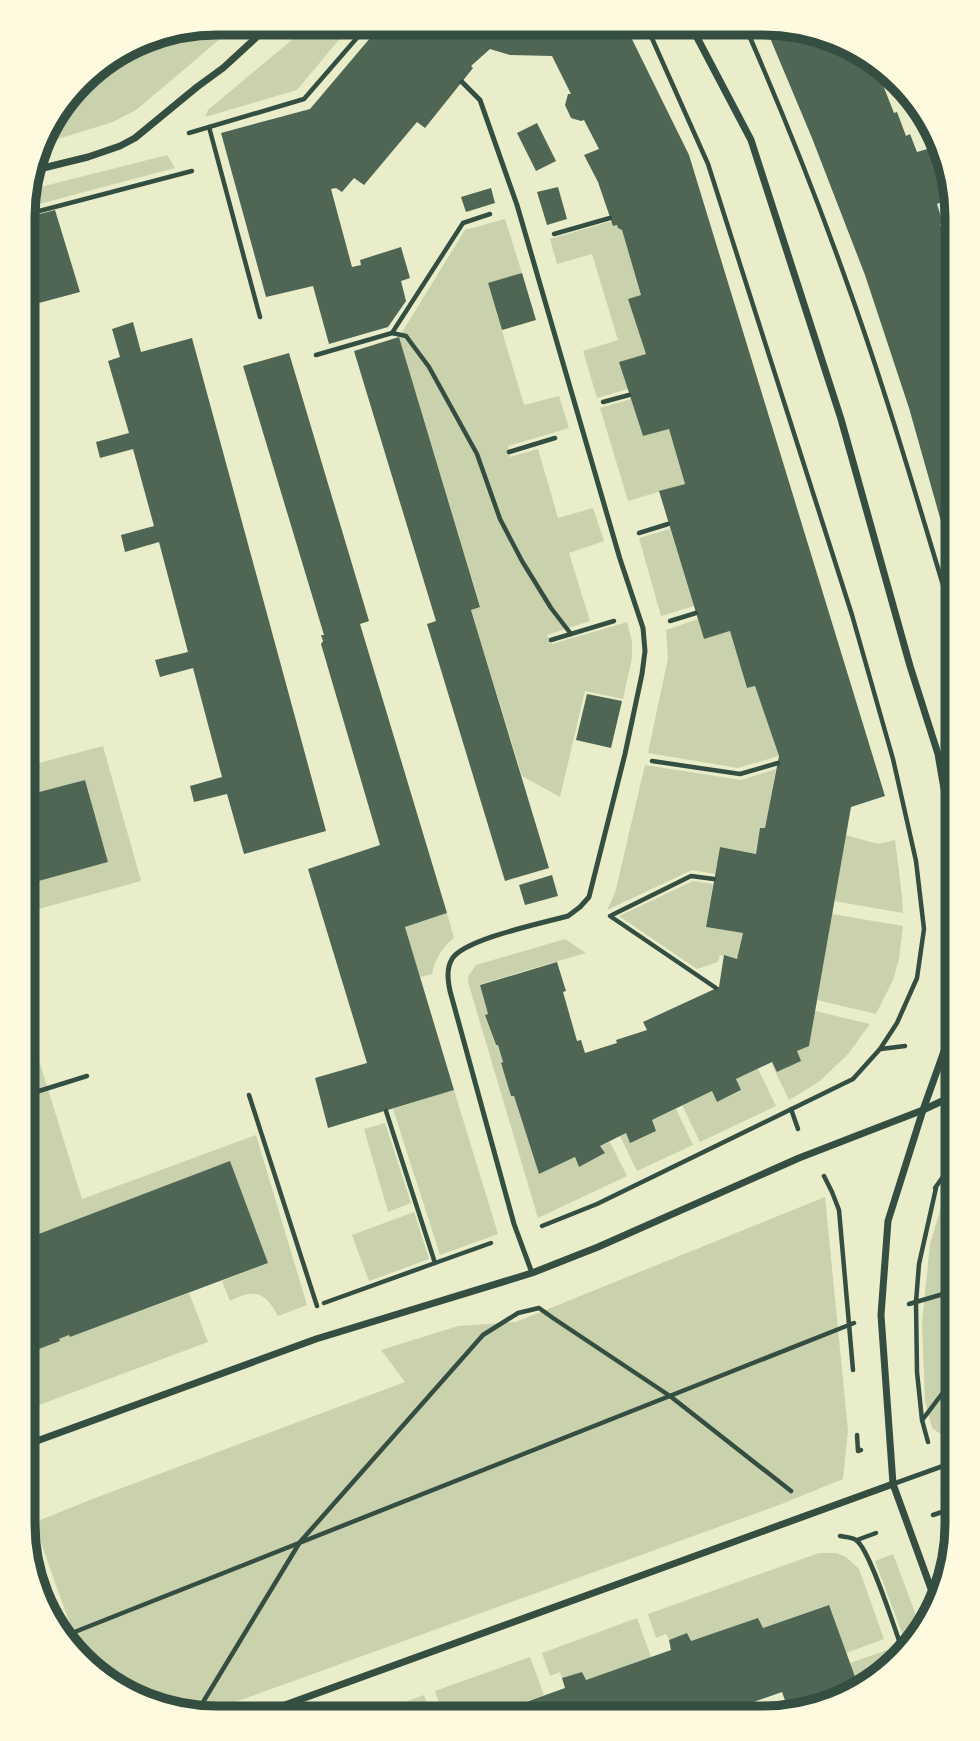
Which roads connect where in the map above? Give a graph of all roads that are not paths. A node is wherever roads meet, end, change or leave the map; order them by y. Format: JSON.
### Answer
{"nodes":[{"id":1,"x":259,"y":35,"type":"edge"},
{"id":2,"x":696,"y":35,"type":"edge"},
{"id":3,"x":462,"y":82,"type":"dead end"},
{"id":4,"x":42,"y":168,"type":"edge"},
{"id":5,"x":945,"y":795,"type":"edge"},
{"id":6,"x":945,"y":1049,"type":"edge"},
{"id":7,"x":945,"y":1100,"type":"edge"},
{"id":8,"x":923,"y":1110,"type":"junction"},
{"id":9,"x":532,"y":1273,"type":"junction"},
{"id":10,"x":35,"y":1442,"type":"edge"},
{"id":11,"x":945,"y":1465,"type":"edge"},
{"id":12,"x":893,"y":1483,"type":"junction"},
{"id":13,"x":932,"y":1591,"type":"edge"},
{"id":14,"x":282,"y":1706,"type":"edge"}],
"edges":[{"from":1,"to":4,"type":"street"},
{"from":2,"to":5,"type":"street"},
{"from":3,"to":9,"type":"lane"},
{"from":6,"to":8,"type":"street"},
{"from":7,"to":8,"type":"street"},
{"from":8,"to":9,"type":"street"},
{"from":8,"to":12,"type":"street"},
{"from":9,"to":10,"type":"street"},
{"from":11,"to":12,"type":"lane"},
{"from":12,"to":13,"type":"street"},
{"from":12,"to":14,"type":"street"}]}
